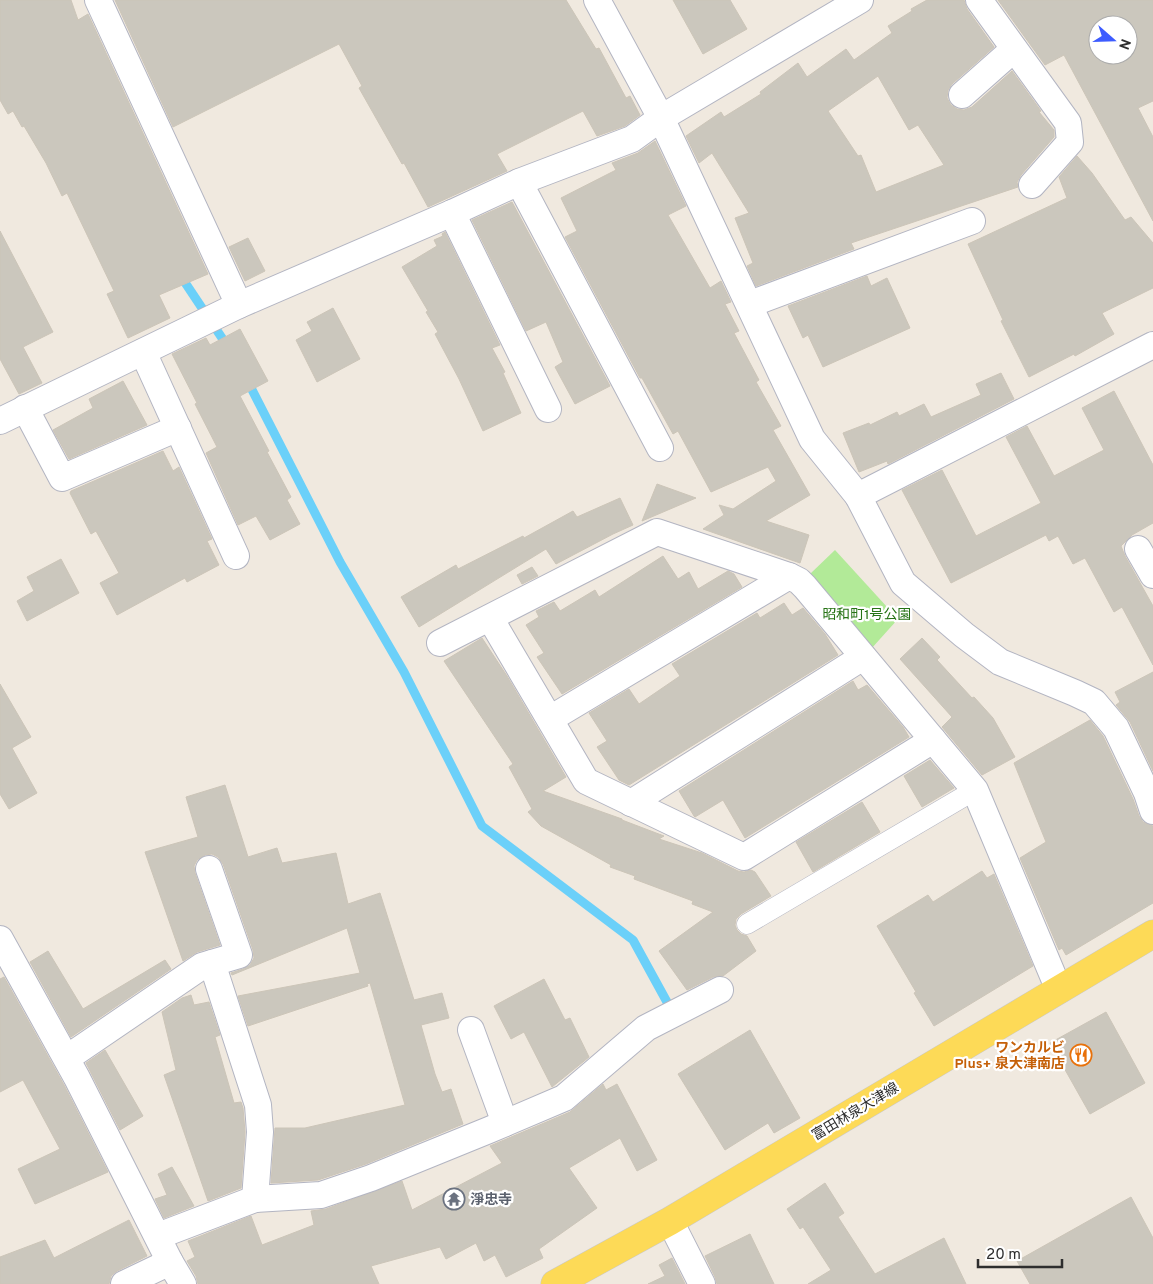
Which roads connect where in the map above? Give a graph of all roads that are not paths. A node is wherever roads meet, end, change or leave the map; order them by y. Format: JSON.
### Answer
{"nodes":[{"id":1,"x":98,"y":0,"type":"edge"},
{"id":2,"x":597,"y":0,"type":"edge"},
{"id":3,"x":860,"y":0,"type":"edge"},
{"id":4,"x":979,"y":0,"type":"edge"},
{"id":5,"x":1014,"y":49,"type":"junction"},
{"id":6,"x":962,"y":95,"type":"dead end"},
{"id":7,"x":661,"y":118,"type":"junction"},
{"id":8,"x":519,"y":182,"type":"junction"},
{"id":9,"x":1032,"y":185,"type":"dead end"},
{"id":10,"x":452,"y":213,"type":"junction"},
{"id":11,"x":972,"y":221,"type":"dead end"},
{"id":12,"x":750,"y":304,"type":"junction"},
{"id":13,"x":239,"y":306,"type":"junction"},
{"id":14,"x":1153,"y":345,"type":"edge"},
{"id":15,"x":143,"y":352,"type":"junction"},
{"id":16,"x":26,"y":408,"type":"junction"},
{"id":17,"x":548,"y":408,"type":"dead end"},
{"id":18,"x":0,"y":421,"type":"edge"},
{"id":19,"x":178,"y":428,"type":"junction"},
{"id":20,"x":660,"y":448,"type":"dead end"},
{"id":21,"x":858,"y":496,"type":"junction"},
{"id":22,"x":1138,"y":549,"type":"dead end"},
{"id":23,"x":236,"y":556,"type":"dead end"},
{"id":24,"x":1153,"y":575,"type":"edge"},
{"id":25,"x":789,"y":576,"type":"junction"},
{"id":26,"x":490,"y":618,"type":"junction"},
{"id":27,"x":440,"y":643,"type":"dead end"},
{"id":28,"x":864,"y":657,"type":"junction"},
{"id":29,"x":550,"y":719,"type":"junction"},
{"id":30,"x":933,"y":740,"type":"junction"},
{"id":31,"x":976,"y":790,"type":"junction"},
{"id":32,"x":631,"y":803,"type":"junction"},
{"id":33,"x":1153,"y":811,"type":"edge"},
{"id":34,"x":209,"y":869,"type":"dead end"},
{"id":35,"x":747,"y":924,"type":"dead end"},
{"id":36,"x":1153,"y":934,"type":"edge"},
{"id":37,"x":0,"y":939,"type":"edge"},
{"id":38,"x":212,"y":963,"type":"junction"},
{"id":39,"x":720,"y":990,"type":"dead end"},
{"id":40,"x":1059,"y":990,"type":"junction"},
{"id":41,"x":471,"y":1030,"type":"dead end"},
{"id":42,"x":67,"y":1058,"type":"junction"},
{"id":43,"x":505,"y":1123,"type":"junction"},
{"id":44,"x":255,"y":1199,"type":"junction"},
{"id":45,"x":670,"y":1221,"type":"junction"},
{"id":46,"x":158,"y":1236,"type":"junction"},
{"id":47,"x":170,"y":1262,"type":"junction"},
{"id":48,"x":124,"y":1284,"type":"edge"},
{"id":49,"x":183,"y":1284,"type":"edge"},
{"id":50,"x":556,"y":1284,"type":"edge"},
{"id":51,"x":702,"y":1284,"type":"edge"}],
"edges":[{"from":1,"to":13,"type":"street"},
{"from":2,"to":7,"type":"street"},
{"from":3,"to":7,"type":"street"},
{"from":4,"to":5,"type":"street"},
{"from":5,"to":6,"type":"street"},
{"from":5,"to":9,"type":"street"},
{"from":7,"to":8,"type":"street"},
{"from":7,"to":12,"type":"street"},
{"from":8,"to":10,"type":"street"},
{"from":8,"to":20,"type":"street"},
{"from":10,"to":13,"type":"street"},
{"from":10,"to":17,"type":"street"},
{"from":11,"to":12,"type":"street"},
{"from":12,"to":21,"type":"street"},
{"from":13,"to":15,"type":"street"},
{"from":14,"to":21,"type":"street"},
{"from":15,"to":16,"type":"street"},
{"from":15,"to":19,"type":"street"},
{"from":16,"to":18,"type":"street"},
{"from":16,"to":19,"type":"street"},
{"from":19,"to":23,"type":"street"},
{"from":21,"to":33,"type":"street"},
{"from":22,"to":24,"type":"street"},
{"from":25,"to":26,"type":"street"},
{"from":25,"to":28,"type":"street"},
{"from":25,"to":29,"type":"street"},
{"from":26,"to":27,"type":"street"},
{"from":26,"to":29,"type":"street"},
{"from":28,"to":30,"type":"street"},
{"from":28,"to":32,"type":"street"},
{"from":29,"to":32,"type":"street"},
{"from":30,"to":31,"type":"street"},
{"from":30,"to":32,"type":"street"},
{"from":31,"to":35,"type":"street"},
{"from":31,"to":40,"type":"street"},
{"from":34,"to":38,"type":"street"},
{"from":36,"to":40,"type":"main road","name":"富田林泉大津線"},
{"from":37,"to":42,"type":"street"},
{"from":38,"to":42,"type":"street"},
{"from":38,"to":44,"type":"street"},
{"from":39,"to":43,"type":"street"},
{"from":40,"to":45,"type":"main road","name":"富田林泉大津線"},
{"from":41,"to":43,"type":"street"},
{"from":42,"to":46,"type":"street"},
{"from":43,"to":44,"type":"street"},
{"from":44,"to":46,"type":"street"},
{"from":45,"to":50,"type":"main road","name":"富田林泉大津線"},
{"from":45,"to":51,"type":"street"},
{"from":46,"to":47,"type":"street"},
{"from":47,"to":48,"type":"street"},
{"from":47,"to":49,"type":"street"}]}
